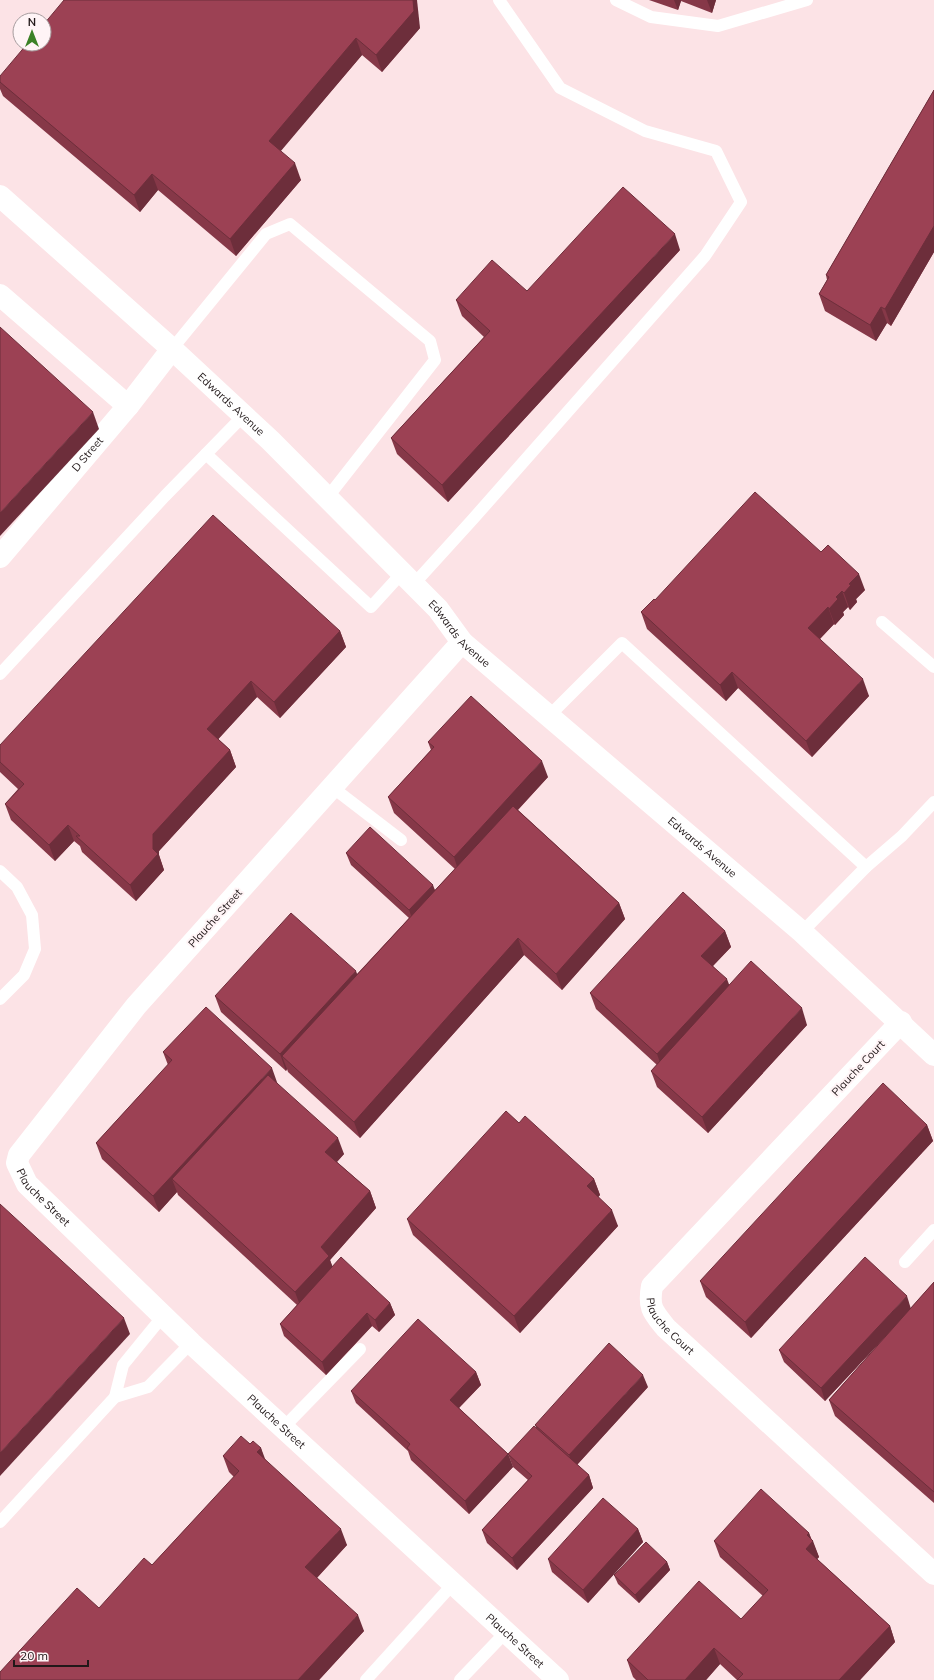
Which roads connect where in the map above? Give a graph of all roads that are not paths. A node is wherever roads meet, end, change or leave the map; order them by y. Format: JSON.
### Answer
{"nodes":[{"id":1,"x":499,"y":0,"type":"edge"},
{"id":2,"x":616,"y":0,"type":"edge"},
{"id":3,"x":807,"y":0,"type":"edge"},
{"id":4,"x":0,"y":196,"type":"edge"},
{"id":5,"x":0,"y":296,"type":"edge"},
{"id":6,"x":172,"y":348,"type":"junction"},
{"id":7,"x":128,"y":406,"type":"junction"},
{"id":8,"x":244,"y":416,"type":"junction"},
{"id":9,"x":206,"y":454,"type":"junction"},
{"id":10,"x":328,"y":498,"type":"junction"},
{"id":11,"x":0,"y":557,"type":"edge"},
{"id":12,"x":408,"y":579,"type":"junction"},
{"id":13,"x":882,"y":622,"type":"dead end"},
{"id":14,"x":462,"y":642,"type":"junction"},
{"id":15,"x":934,"y":667,"type":"edge"},
{"id":16,"x":0,"y":674,"type":"edge"},
{"id":17,"x":549,"y":716,"type":"junction"},
{"id":18,"x":332,"y":787,"type":"junction"},
{"id":19,"x":934,"y":802,"type":"edge"},
{"id":20,"x":401,"y":840,"type":"dead end"},
{"id":21,"x":866,"y":867,"type":"junction"},
{"id":22,"x":0,"y":871,"type":"edge"},
{"id":23,"x":802,"y":932,"type":"junction"},
{"id":24,"x":0,"y":999,"type":"edge"},
{"id":25,"x":901,"y":1022,"type":"junction"},
{"id":26,"x":933,"y":1051,"type":"edge"},
{"id":27,"x":934,"y":1230,"type":"edge"},
{"id":28,"x":906,"y":1262,"type":"dead end"},
{"id":29,"x":163,"y":1316,"type":"junction"},
{"id":30,"x":191,"y":1343,"type":"junction"},
{"id":31,"x":360,"y":1349,"type":"dead end"},
{"id":32,"x":115,"y":1397,"type":"junction"},
{"id":33,"x":284,"y":1428,"type":"junction"},
{"id":34,"x":0,"y":1522,"type":"edge"},
{"id":35,"x":934,"y":1574,"type":"edge"},
{"id":36,"x":453,"y":1584,"type":"junction"},
{"id":37,"x":506,"y":1632,"type":"junction"},
{"id":38,"x":366,"y":1680,"type":"edge"},
{"id":39,"x":460,"y":1680,"type":"edge"},
{"id":40,"x":558,"y":1680,"type":"edge"}],
"edges":[{"from":1,"to":12,"type":"lane"},
{"from":2,"to":3,"type":"lane"},
{"from":4,"to":6,"type":"street","name":"Edwards Avenue"},
{"from":5,"to":7,"type":"street"},
{"from":6,"to":7,"type":"street","name":"D Street"},
{"from":6,"to":8,"type":"street","name":"Edwards Avenue"},
{"from":6,"to":10,"type":"lane"},
{"from":7,"to":11,"type":"street","name":"D Street"},
{"from":8,"to":9,"type":"lane"},
{"from":8,"to":10,"type":"street","name":"Edwards Avenue"},
{"from":9,"to":12,"type":"lane"},
{"from":9,"to":16,"type":"lane"},
{"from":10,"to":12,"type":"street","name":"Edwards Avenue"},
{"from":12,"to":14,"type":"street","name":"Edwards Avenue"},
{"from":13,"to":15,"type":"lane"},
{"from":14,"to":17,"type":"street","name":"Edwards Avenue"},
{"from":14,"to":18,"type":"street","name":"Plauche Street"},
{"from":17,"to":21,"type":"lane"},
{"from":17,"to":23,"type":"street","name":"Edwards Avenue"},
{"from":18,"to":20,"type":"lane"},
{"from":18,"to":29,"type":"street","name":"Plauche Street"},
{"from":19,"to":21,"type":"lane"},
{"from":21,"to":23,"type":"lane"},
{"from":22,"to":24,"type":"lane"},
{"from":23,"to":25,"type":"street","name":"Edwards Avenue"},
{"from":25,"to":26,"type":"street","name":"Edwards Avenue"},
{"from":25,"to":35,"type":"street","name":"Plauche Court"},
{"from":27,"to":28,"type":"lane"},
{"from":29,"to":30,"type":"street","name":"Plauche Street"},
{"from":29,"to":32,"type":"lane"},
{"from":30,"to":32,"type":"lane"},
{"from":30,"to":33,"type":"street","name":"Plauche Street"},
{"from":31,"to":33,"type":"lane"},
{"from":32,"to":34,"type":"lane"},
{"from":33,"to":36,"type":"street","name":"Plauche Street"},
{"from":36,"to":37,"type":"street","name":"Plauche Street"},
{"from":36,"to":38,"type":"lane"},
{"from":37,"to":39,"type":"lane"},
{"from":37,"to":40,"type":"street","name":"Plauche Street"}]}
